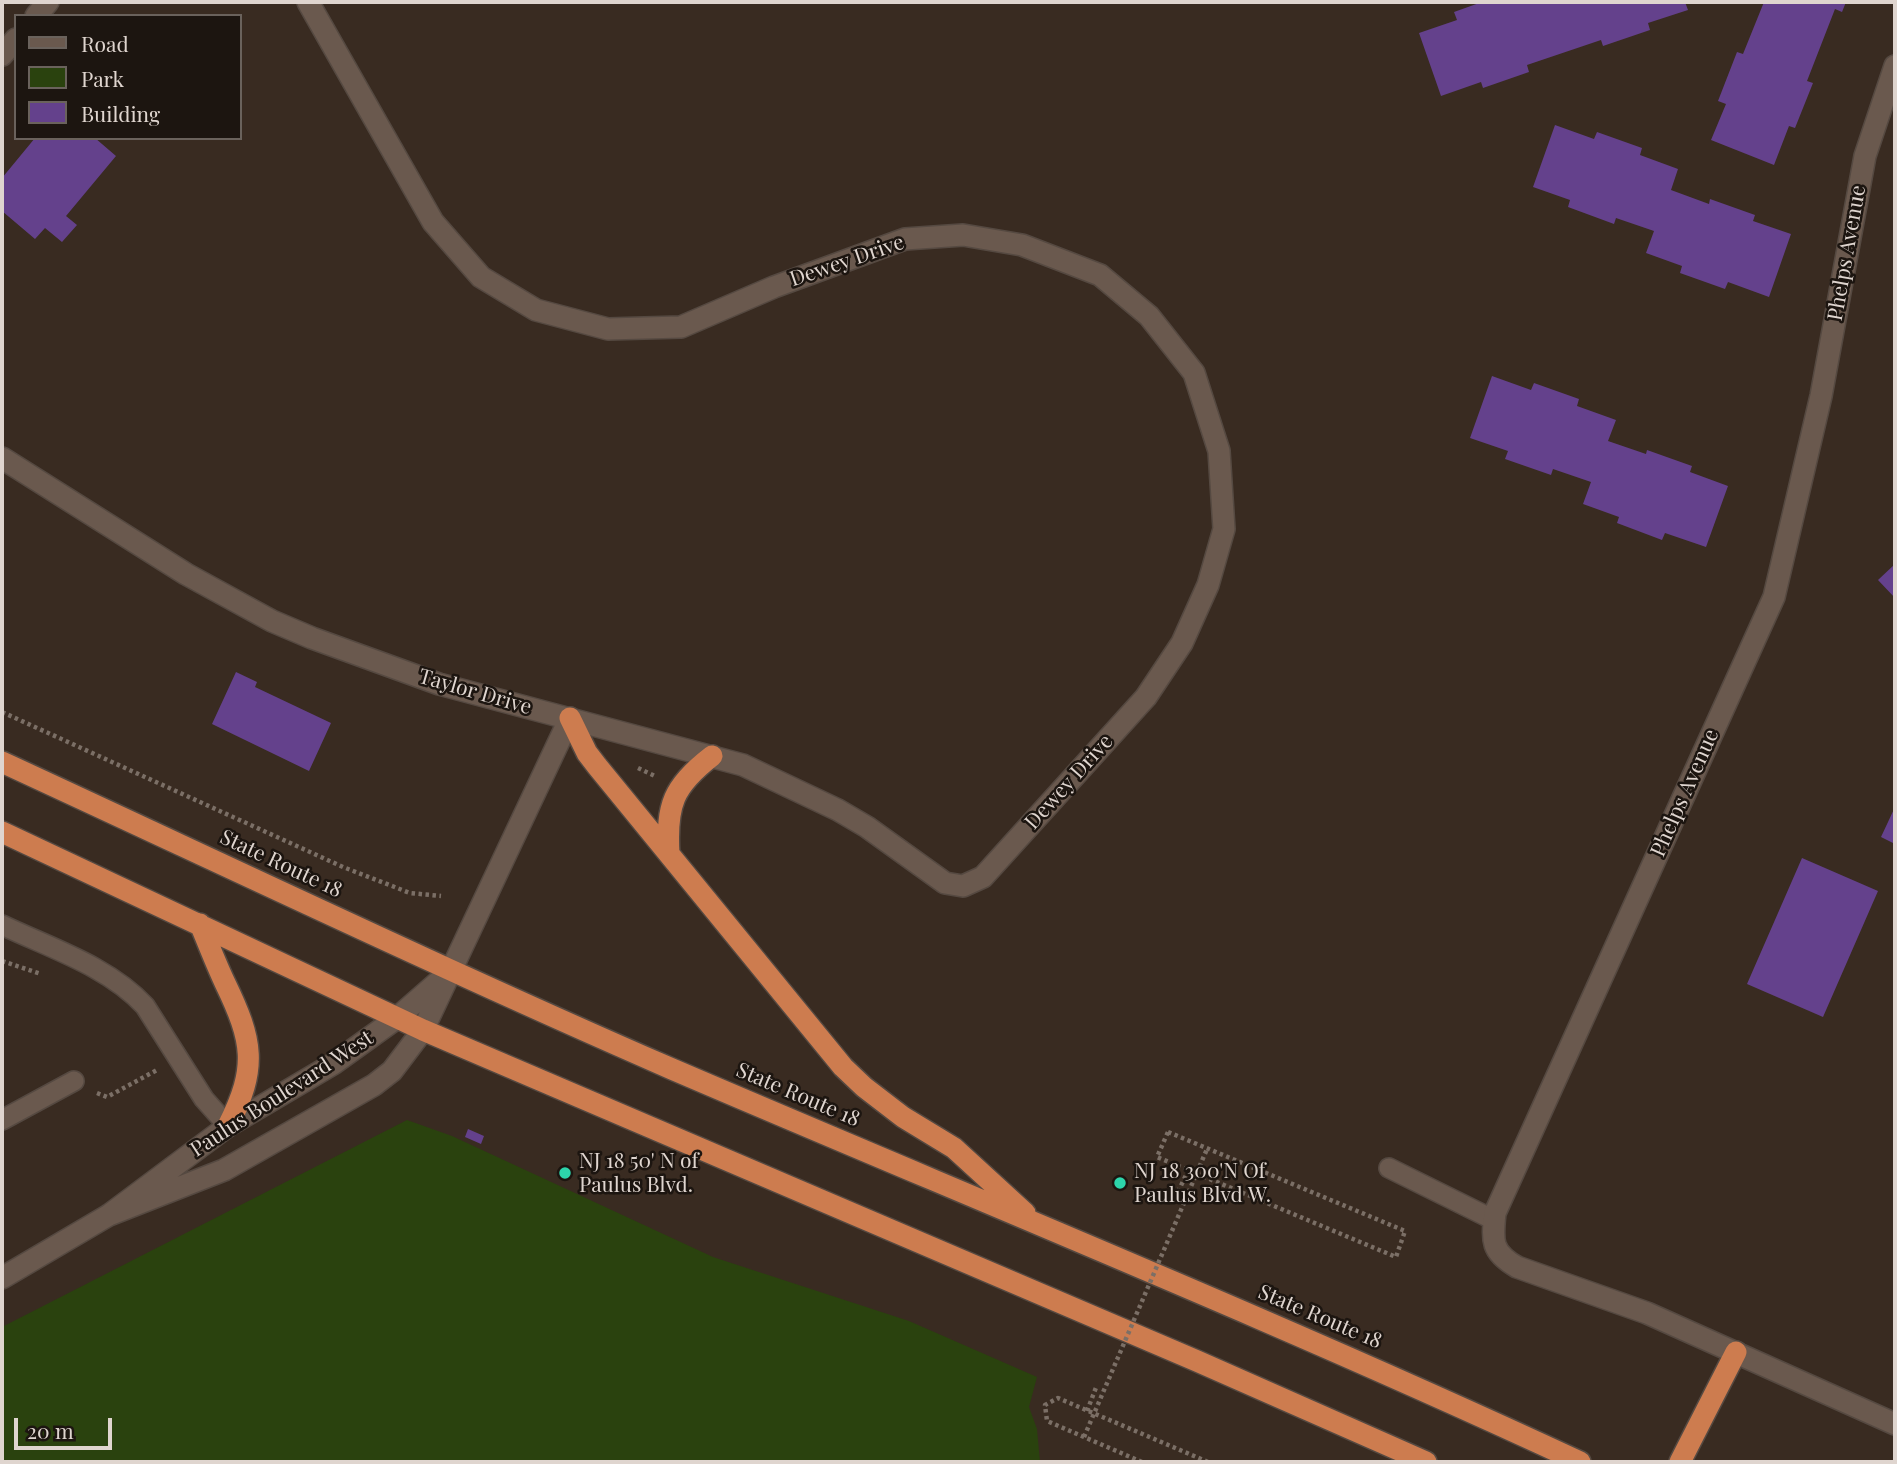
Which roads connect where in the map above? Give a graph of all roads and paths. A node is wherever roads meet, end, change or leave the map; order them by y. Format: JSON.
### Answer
{"nodes":[{"id":1,"x":308,"y":2,"type":"edge"},
{"id":2,"x":14,"y":41,"type":"edge"},
{"id":3,"x":2,"y":55,"type":"edge"},
{"id":4,"x":1895,"y":66,"type":"edge"},
{"id":5,"x":2,"y":458,"type":"edge"},
{"id":6,"x":2,"y":712,"type":"edge"},
{"id":7,"x":570,"y":718,"type":"junction"},
{"id":8,"x":712,"y":756,"type":"junction"},
{"id":9,"x":2,"y":762,"type":"edge"},
{"id":10,"x":634,"y":766,"type":"dead end"},
{"id":11,"x":666,"y":781,"type":"dead end"},
{"id":12,"x":2,"y":832,"type":"edge"},
{"id":13,"x":669,"y":854,"type":"junction"},
{"id":14,"x":963,"y":886,"type":"joint"},
{"id":15,"x":441,"y":896,"type":"dead end"},
{"id":16,"x":200,"y":923,"type":"junction"},
{"id":17,"x":2,"y":925,"type":"edge"},
{"id":18,"x":452,"y":970,"type":"junction"},
{"id":19,"x":397,"y":1018,"type":"junction"},
{"id":20,"x":424,"y":1030,"type":"junction"},
{"id":21,"x":159,"y":1069,"type":"dead end"},
{"id":22,"x":74,"y":1082,"type":"joint"},
{"id":23,"x":2,"y":1120,"type":"edge"},
{"id":24,"x":228,"y":1126,"type":"junction"},
{"id":25,"x":1207,"y":1149,"type":"junction"},
{"id":26,"x":1189,"y":1168,"type":"junction"},
{"id":27,"x":1389,"y":1168,"type":"dead end"},
{"id":28,"x":1175,"y":1198,"type":"dead end"},
{"id":29,"x":109,"y":1215,"type":"junction"},
{"id":30,"x":1494,"y":1220,"type":"junction"},
{"id":31,"x":1037,"y":1224,"type":"junction"},
{"id":32,"x":2,"y":1278,"type":"edge"},
{"id":33,"x":1736,"y":1352,"type":"junction"},
{"id":34,"x":1097,"y":1385,"type":"dead end"},
{"id":35,"x":1087,"y":1411,"type":"junction"},
{"id":36,"x":1895,"y":1424,"type":"edge"},
{"id":37,"x":1084,"y":1437,"type":"junction"},
{"id":38,"x":1142,"y":1462,"type":"edge"},
{"id":39,"x":1208,"y":1462,"type":"edge"},
{"id":40,"x":1426,"y":1462,"type":"edge"},
{"id":41,"x":1580,"y":1462,"type":"edge"},
{"id":42,"x":1680,"y":1462,"type":"edge"}],
"edges":[{"from":1,"to":14,"type":"street","name":"Dewey Drive"},
{"from":2,"to":3,"type":"street"},
{"from":4,"to":30,"type":"street","name":"Phelps Avenue"},
{"from":5,"to":7,"type":"street","name":"Taylor Drive"},
{"from":6,"to":15,"type":"path"},
{"from":7,"to":8,"type":"street","name":"Taylor Drive"},
{"from":7,"to":13,"type":"highway"},
{"from":7,"to":18,"type":"street","name":"Paulus Boulevard West"},
{"from":8,"to":13,"type":"highway"},
{"from":8,"to":14,"type":"street","name":"Taylor Drive"},
{"from":9,"to":18,"type":"highway","name":"State Route 18"},
{"from":10,"to":11,"type":"path"},
{"from":12,"to":16,"type":"highway"},
{"from":13,"to":31,"type":"highway"},
{"from":16,"to":19,"type":"highway"},
{"from":16,"to":24,"type":"highway"},
{"from":17,"to":24,"type":"lane"},
{"from":18,"to":19,"type":"street","name":"Paulus Boulevard West"},
{"from":18,"to":20,"type":"street","name":"Paulus Boulevard West"},
{"from":18,"to":31,"type":"highway","name":"State Route 18"},
{"from":19,"to":20,"type":"highway"},
{"from":19,"to":24,"type":"street","name":"Paulus Boulevard West"},
{"from":20,"to":29,"type":"street","name":"Paulus Boulevard West"},
{"from":20,"to":40,"type":"highway"},
{"from":21,"to":22,"type":"path"},
{"from":22,"to":23,"type":"lane"},
{"from":24,"to":29,"type":"street","name":"Paulus Boulevard West"},
{"from":25,"to":26,"type":"path"},
{"from":25,"to":26,"type":"path"},
{"from":25,"to":37,"type":"path","bridge":true},
{"from":26,"to":28,"type":"path"},
{"from":27,"to":30,"type":"lane"},
{"from":29,"to":32,"type":"street","name":"Paulus Boulevard West"},
{"from":30,"to":33,"type":"street","name":"Phelps Avenue"},
{"from":31,"to":41,"type":"highway","name":"State Route 18"},
{"from":33,"to":36,"type":"street","name":"Phelps Avenue"},
{"from":33,"to":42,"type":"highway"},
{"from":34,"to":35,"type":"path"},
{"from":35,"to":37,"type":"path"},
{"from":35,"to":39,"type":"path"},
{"from":37,"to":38,"type":"path"}]}
